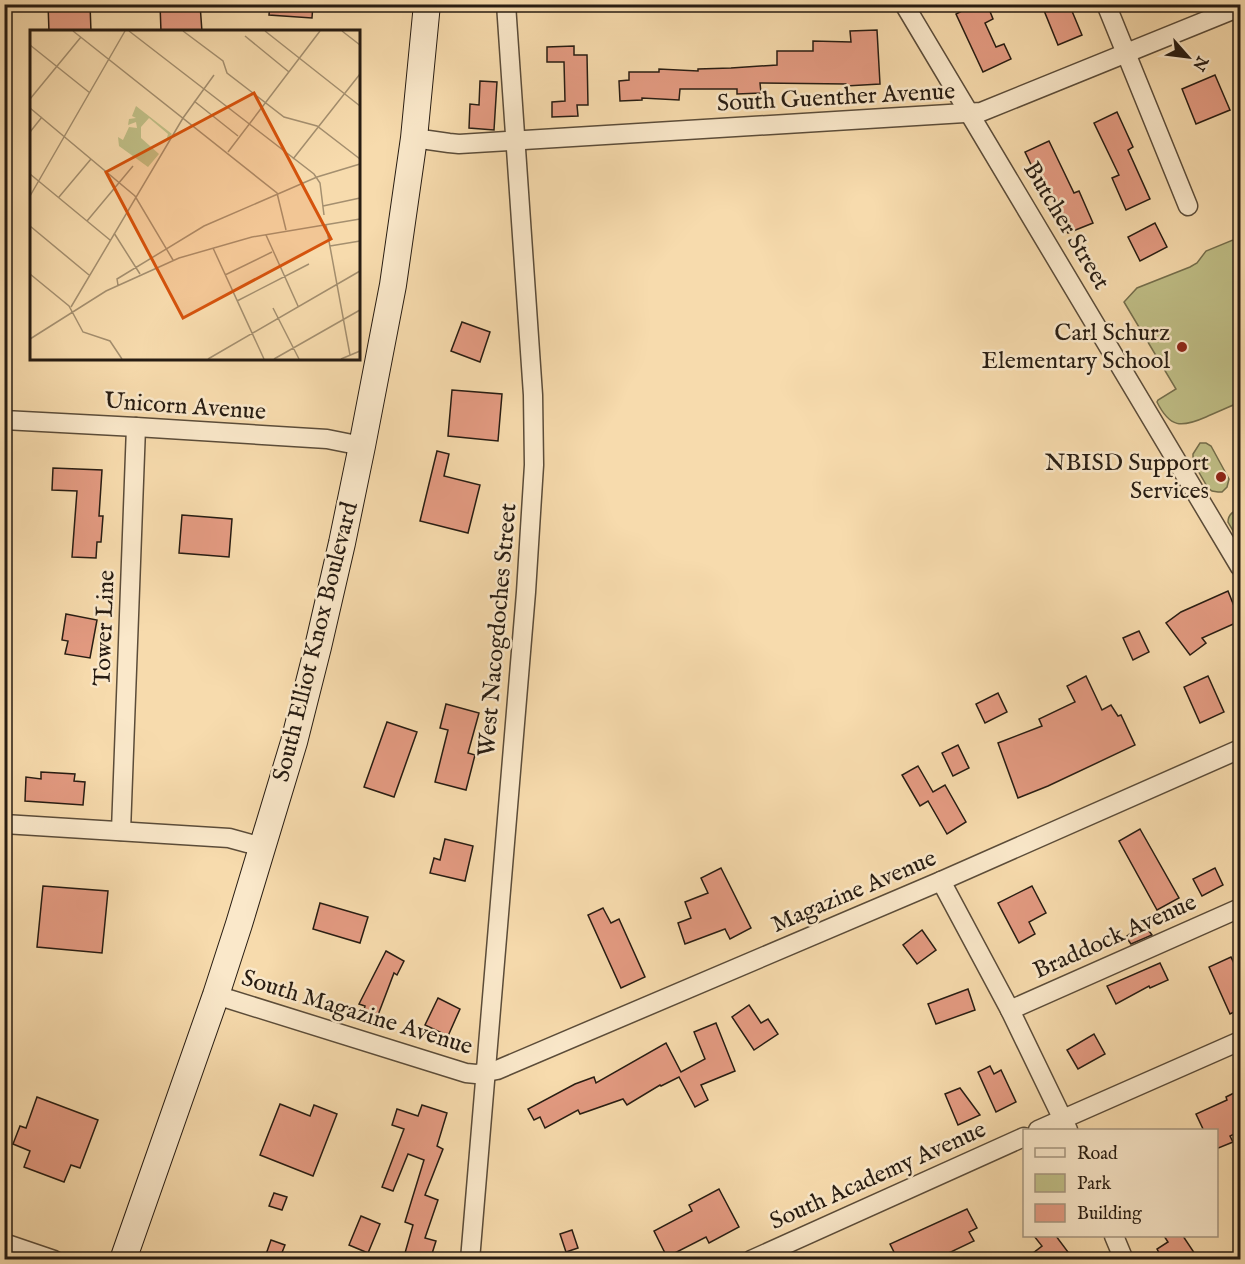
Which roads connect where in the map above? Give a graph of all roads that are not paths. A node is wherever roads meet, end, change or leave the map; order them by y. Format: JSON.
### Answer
{"nodes":[{"id":1,"x":428,"y":4,"type":"edge"},
{"id":2,"x":506,"y":4,"type":"edge"},
{"id":3,"x":904,"y":4,"type":"edge"},
{"id":4,"x":1106,"y":4,"type":"edge"},
{"id":5,"x":1240,"y":7,"type":"edge"},
{"id":6,"x":1126,"y":52,"type":"junction"},
{"id":7,"x":970,"y":114,"type":"junction"},
{"id":8,"x":414,"y":138,"type":"junction"},
{"id":9,"x":515,"y":140,"type":"junction"},
{"id":10,"x":1188,"y":206,"type":"dead end"},
{"id":11,"x":4,"y":420,"type":"edge"},
{"id":12,"x":136,"y":427,"type":"junction"},
{"id":13,"x":363,"y":446,"type":"junction"},
{"id":14,"x":1240,"y":567,"type":"edge"},
{"id":15,"x":1240,"y":749,"type":"edge"},
{"id":16,"x":4,"y":824,"type":"edge"},
{"id":17,"x":121,"y":831,"type":"junction"},
{"id":18,"x":262,"y":847,"type":"junction"},
{"id":19,"x":941,"y":881,"type":"junction"},
{"id":20,"x":1240,"y":908,"type":"edge"},
{"id":21,"x":216,"y":995,"type":"junction"},
{"id":22,"x":1010,"y":1010,"type":"junction"},
{"id":23,"x":1240,"y":1041,"type":"edge"},
{"id":24,"x":485,"y":1073,"type":"junction"},
{"id":25,"x":1065,"y":1125,"type":"edge"},
{"id":26,"x":1047,"y":1129,"type":"edge"},
{"id":27,"x":1023,"y":1137,"type":"edge"},
{"id":28,"x":1114,"y":1237,"type":"edge"},
{"id":29,"x":4,"y":1244,"type":"edge"},
{"id":30,"x":54,"y":1260,"type":"edge"},
{"id":31,"x":123,"y":1260,"type":"edge"},
{"id":32,"x":470,"y":1260,"type":"edge"},
{"id":33,"x":751,"y":1260,"type":"edge"},
{"id":34,"x":1124,"y":1260,"type":"edge"}],
"edges":[{"from":1,"to":8,"type":"main road","name":"South Elliot Knox Boulevard"},
{"from":2,"to":9,"type":"street","name":"West Nacogdoches Street"},
{"from":3,"to":7,"type":"street","name":"Butcher Street"},
{"from":4,"to":6,"type":"street"},
{"from":5,"to":6,"type":"street","name":"South Guenther Avenue"},
{"from":6,"to":7,"type":"street","name":"South Guenther Avenue"},
{"from":6,"to":10,"type":"street"},
{"from":7,"to":9,"type":"street","name":"South Guenther Avenue"},
{"from":7,"to":14,"type":"street","name":"Butcher Street"},
{"from":8,"to":9,"type":"street","name":"South Guenther Avenue"},
{"from":8,"to":13,"type":"main road","name":"South Elliot Knox Boulevard"},
{"from":9,"to":24,"type":"street","name":"West Nacogdoches Street"},
{"from":11,"to":12,"type":"street","name":"Unicorn Avenue"},
{"from":12,"to":13,"type":"street","name":"Unicorn Avenue"},
{"from":12,"to":17,"type":"street","name":"Tower Line"},
{"from":13,"to":18,"type":"main road","name":"South Elliot Knox Boulevard"},
{"from":15,"to":19,"type":"street","name":"Magazine Avenue"},
{"from":16,"to":17,"type":"street"},
{"from":17,"to":18,"type":"street"},
{"from":18,"to":21,"type":"main road","name":"South Elliot Knox Boulevard"},
{"from":19,"to":22,"type":"street"},
{"from":19,"to":24,"type":"street","name":"Magazine Avenue"},
{"from":20,"to":22,"type":"street","name":"Braddock Avenue"},
{"from":21,"to":24,"type":"street","name":"South Magazine Avenue"},
{"from":21,"to":31,"type":"main road","name":"South Elliot Knox Boulevard"},
{"from":22,"to":25,"type":"street"},
{"from":23,"to":25,"type":"street"},
{"from":24,"to":32,"type":"street","name":"West Nacogdoches Street"},
{"from":25,"to":26,"type":"street"},
{"from":27,"to":33,"type":"street","name":"South Academy Avenue"},
{"from":28,"to":34,"type":"street"},
{"from":29,"to":30,"type":"street"}]}
